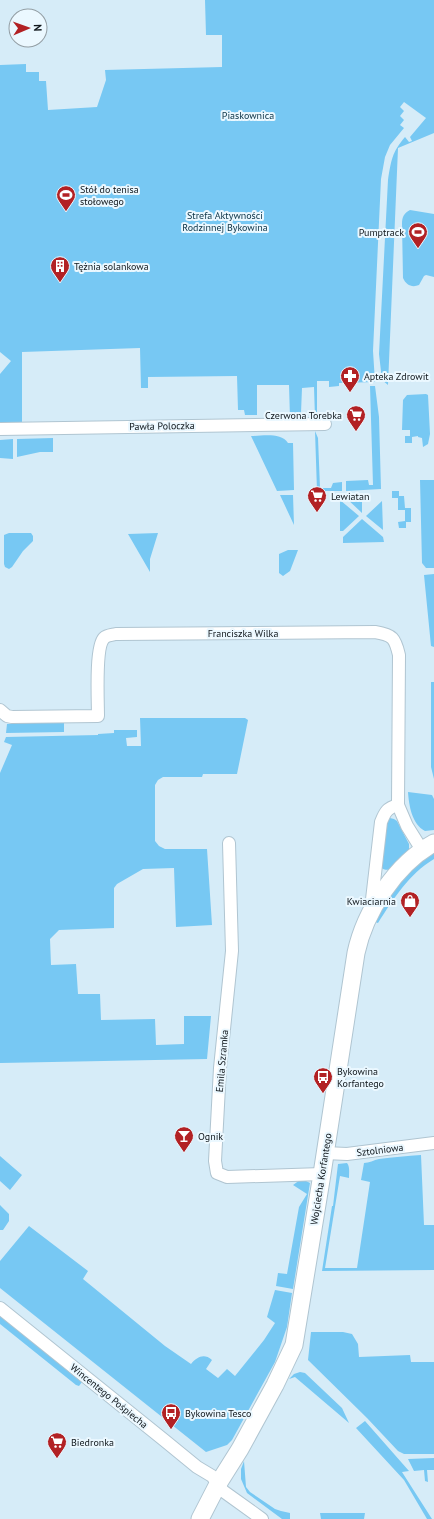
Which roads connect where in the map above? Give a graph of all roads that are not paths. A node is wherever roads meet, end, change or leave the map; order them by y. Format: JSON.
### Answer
{"nodes":[{"id":1,"x":325,"y":424,"type":"dead end"},
{"id":2,"x":0,"y":429,"type":"edge"},
{"id":3,"x":0,"y":710,"type":"edge"},
{"id":4,"x":398,"y":805,"type":"junction"},
{"id":5,"x":228,"y":843,"type":"dead end"},
{"id":6,"x":428,"y":846,"type":"edge"},
{"id":7,"x":370,"y":912,"type":"junction"},
{"id":8,"x":434,"y":1143,"type":"edge"},
{"id":9,"x":325,"y":1153,"type":"junction"},
{"id":10,"x":322,"y":1174,"type":"junction"},
{"id":11,"x":0,"y":1308,"type":"edge"},
{"id":12,"x":218,"y":1484,"type":"junction"},
{"id":13,"x":200,"y":1519,"type":"edge"},
{"id":14,"x":262,"y":1519,"type":"edge"}],
"edges":[{"from":1,"to":2,"type":"street","name":"Pawła Poloczka"},
{"from":3,"to":4,"type":"street","name":"Franciszka Wilka"},
{"from":4,"to":6,"type":"street","name":"Franciszka Wilka"},
{"from":4,"to":7,"type":"street"},
{"from":5,"to":10,"type":"street","name":"Emila Szramka"},
{"from":6,"to":7,"type":"street","name":"Wojciecha Korfantego"},
{"from":7,"to":9,"type":"street","name":"Wojciecha Korfantego"},
{"from":8,"to":9,"type":"street","name":"Sztolniowa"},
{"from":9,"to":10,"type":"street","name":"Wojciecha Korfantego"},
{"from":10,"to":12,"type":"street","name":"Wojciecha Korfantego"},
{"from":11,"to":12,"type":"street","name":"Wincentego Pośpiecha"},
{"from":12,"to":13,"type":"street","name":"Wojciecha Korfantego"},
{"from":12,"to":14,"type":"street","name":"Wincentego Pośpiecha"}]}
